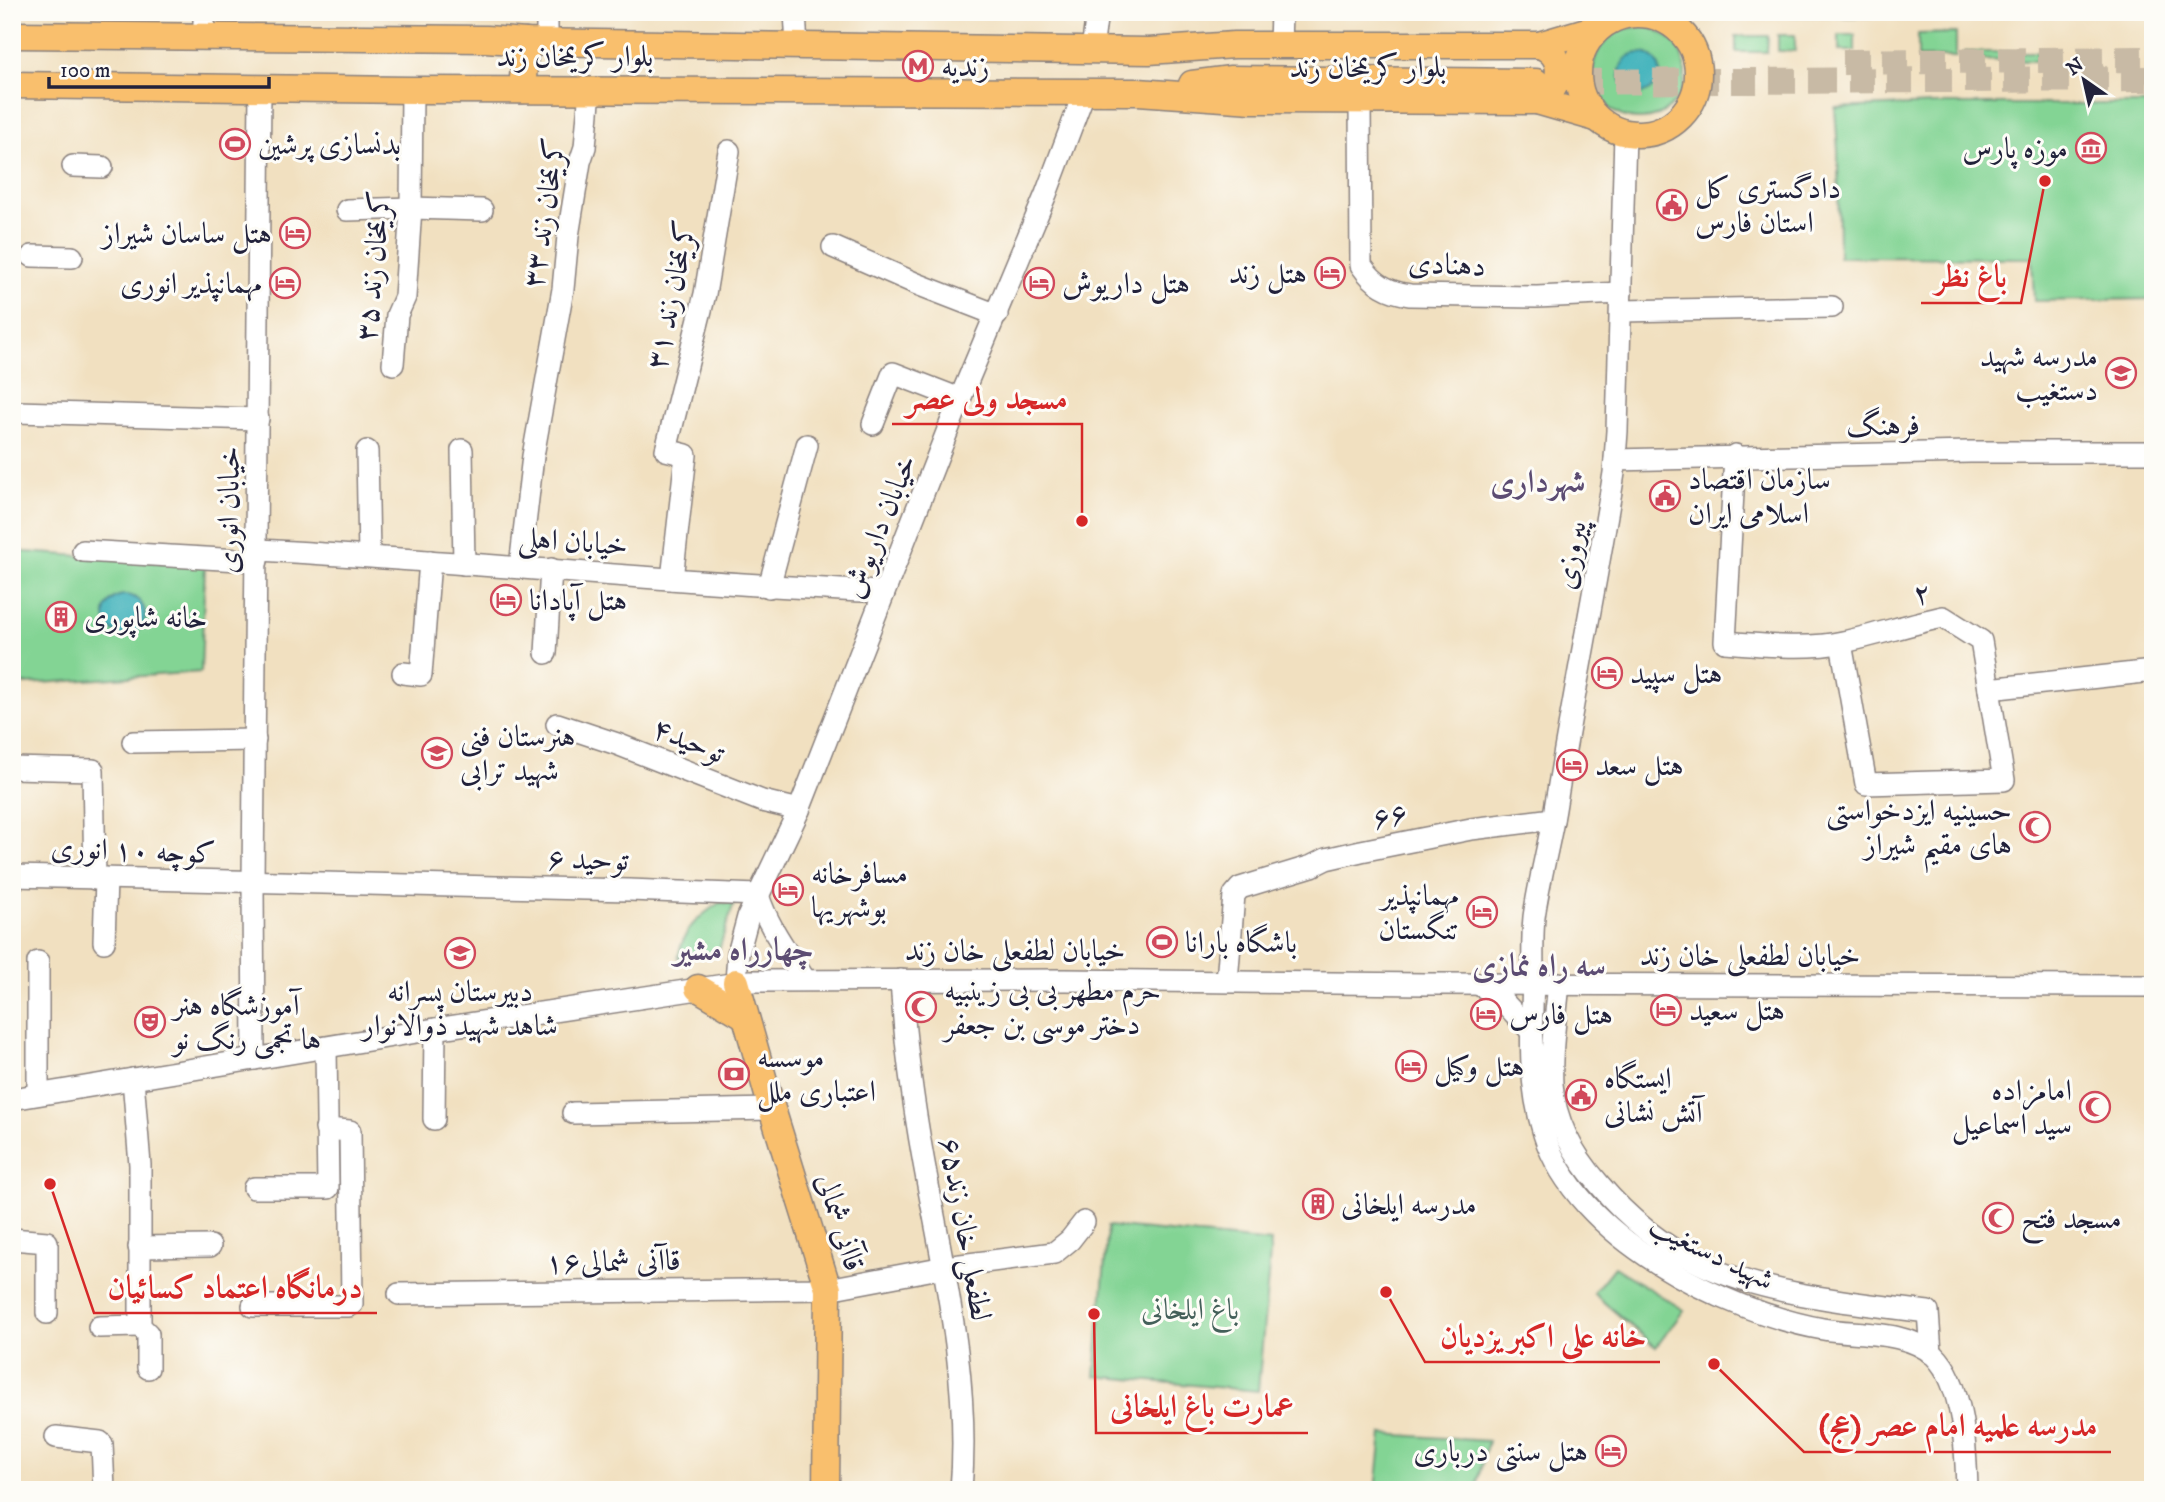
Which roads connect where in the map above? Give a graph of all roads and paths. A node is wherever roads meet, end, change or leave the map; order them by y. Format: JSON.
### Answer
{"nodes":[{"id":1,"x":547,"y":12,"type":"edge"},
{"id":2,"x":794,"y":12,"type":"edge"},
{"id":3,"x":1097,"y":12,"type":"edge"},
{"id":4,"x":1281,"y":12,"type":"edge"},
{"id":5,"x":1649,"y":13,"type":"edge"},
{"id":6,"x":1609,"y":19,"type":"edge"},
{"id":7,"x":204,"y":25,"type":"edge"},
{"id":8,"x":12,"y":35,"type":"edge"},
{"id":9,"x":536,"y":42,"type":"junction"},
{"id":10,"x":1280,"y":45,"type":"junction"},
{"id":11,"x":797,"y":46,"type":"junction"},
{"id":12,"x":1092,"y":50,"type":"junction"},
{"id":13,"x":1149,"y":51,"type":"junction"},
{"id":14,"x":1537,"y":73,"type":"junction"},
{"id":15,"x":12,"y":85,"type":"edge"},
{"id":16,"x":260,"y":88,"type":"junction"},
{"id":17,"x":412,"y":90,"type":"junction"},
{"id":18,"x":522,"y":90,"type":"junction"},
{"id":19,"x":590,"y":90,"type":"junction"},
{"id":20,"x":1138,"y":92,"type":"junction"},
{"id":21,"x":1084,"y":93,"type":"junction"},
{"id":22,"x":1360,"y":100,"type":"junction"},
{"id":23,"x":1596,"y":118,"type":"junction"},
{"id":24,"x":1625,"y":133,"type":"junction"},
{"id":25,"x":729,"y":151,"type":"dead end"},
{"id":26,"x":73,"y":166,"type":"dead end"},
{"id":27,"x":102,"y":167,"type":"dead end"},
{"id":28,"x":411,"y":208,"type":"junction"},
{"id":29,"x":482,"y":209,"type":"dead end"},
{"id":30,"x":347,"y":210,"type":"dead end"},
{"id":31,"x":833,"y":247,"type":"dead end"},
{"id":32,"x":32,"y":256,"type":"dead end"},
{"id":33,"x":72,"y":257,"type":"dead end"},
{"id":34,"x":1621,"y":302,"type":"junction"},
{"id":35,"x":1832,"y":307,"type":"dead end"},
{"id":36,"x":996,"y":315,"type":"junction"},
{"id":37,"x":393,"y":364,"type":"dead end"},
{"id":38,"x":960,"y":399,"type":"junction"},
{"id":39,"x":17,"y":412,"type":"dead end"},
{"id":40,"x":258,"y":419,"type":"junction"},
{"id":41,"x":873,"y":424,"type":"dead end"},
{"id":42,"x":807,"y":445,"type":"dead end"},
{"id":43,"x":462,"y":450,"type":"dead end"},
{"id":44,"x":367,"y":451,"type":"dead end"},
{"id":45,"x":2153,"y":452,"type":"edge"},
{"id":46,"x":1735,"y":455,"type":"junction"},
{"id":47,"x":1615,"y":460,"type":"junction"},
{"id":48,"x":83,"y":551,"type":"dead end"},
{"id":49,"x":257,"y":556,"type":"junction"},
{"id":50,"x":369,"y":556,"type":"junction"},
{"id":51,"x":430,"y":561,"type":"junction"},
{"id":52,"x":464,"y":564,"type":"junction"},
{"id":53,"x":520,"y":567,"type":"junction"},
{"id":54,"x":551,"y":569,"type":"junction"},
{"id":55,"x":672,"y":579,"type":"junction"},
{"id":56,"x":769,"y":587,"type":"junction"},
{"id":57,"x":884,"y":592,"type":"junction"},
{"id":58,"x":1841,"y":643,"type":"junction"},
{"id":59,"x":546,"y":653,"type":"dead end"},
{"id":60,"x":2153,"y":671,"type":"edge"},
{"id":61,"x":403,"y":673,"type":"dead end"},
{"id":62,"x":1989,"y":689,"type":"junction"},
{"id":63,"x":557,"y":724,"type":"dead end"},
{"id":64,"x":255,"y":740,"type":"junction"},
{"id":65,"x":133,"y":742,"type":"dead end"},
{"id":66,"x":12,"y":768,"type":"edge"},
{"id":67,"x":799,"y":810,"type":"junction"},
{"id":68,"x":1553,"y":819,"type":"junction"},
{"id":69,"x":12,"y":876,"type":"edge"},
{"id":70,"x":100,"y":879,"type":"junction"},
{"id":71,"x":253,"y":883,"type":"junction"},
{"id":72,"x":417,"y":886,"type":"joint"},
{"id":73,"x":758,"y":895,"type":"junction"},
{"id":74,"x":104,"y":943,"type":"dead end"},
{"id":75,"x":37,"y":962,"type":"dead end"},
{"id":76,"x":805,"y":980,"type":"junction"},
{"id":77,"x":901,"y":980,"type":"junction"},
{"id":78,"x":1227,"y":981,"type":"junction"},
{"id":79,"x":736,"y":982,"type":"junction"},
{"id":80,"x":1477,"y":983,"type":"junction"},
{"id":81,"x":1532,"y":983,"type":"junction"},
{"id":82,"x":1559,"y":983,"type":"junction"},
{"id":83,"x":2153,"y":986,"type":"edge"},
{"id":84,"x":698,"y":988,"type":"junction"},
{"id":85,"x":746,"y":1016,"type":"junction"},
{"id":86,"x":435,"y":1029,"type":"junction"},
{"id":87,"x":1531,"y":1031,"type":"junction"},
{"id":88,"x":326,"y":1048,"type":"junction"},
{"id":89,"x":254,"y":1059,"type":"junction"},
{"id":90,"x":133,"y":1079,"type":"junction"},
{"id":91,"x":1542,"y":1087,"type":"junction"},
{"id":92,"x":38,"y":1094,"type":"junction"},
{"id":93,"x":12,"y":1099,"type":"edge"},
{"id":94,"x":772,"y":1110,"type":"junction"},
{"id":95,"x":573,"y":1113,"type":"dead end"},
{"id":96,"x":434,"y":1119,"type":"dead end"},
{"id":97,"x":326,"y":1129,"type":"junction"},
{"id":98,"x":254,"y":1188,"type":"dead end"},
{"id":99,"x":1084,"y":1222,"type":"dead end"},
{"id":100,"x":12,"y":1240,"type":"edge"},
{"id":101,"x":210,"y":1246,"type":"dead end"},
{"id":102,"x":139,"y":1247,"type":"junction"},
{"id":103,"x":945,"y":1267,"type":"junction"},
{"id":104,"x":828,"y":1289,"type":"junction"},
{"id":105,"x":399,"y":1294,"type":"dead end"},
{"id":106,"x":253,"y":1306,"type":"dead end"},
{"id":107,"x":47,"y":1313,"type":"dead end"},
{"id":108,"x":140,"y":1326,"type":"junction"},
{"id":109,"x":99,"y":1327,"type":"dead end"},
{"id":110,"x":1931,"y":1353,"type":"junction"},
{"id":111,"x":148,"y":1368,"type":"dead end"},
{"id":112,"x":56,"y":1437,"type":"dead end"},
{"id":113,"x":104,"y":1490,"type":"edge"},
{"id":114,"x":826,"y":1490,"type":"edge"},
{"id":115,"x":961,"y":1490,"type":"edge"},
{"id":116,"x":1967,"y":1490,"type":"edge"}],
"edges":[{"from":1,"to":9,"type":"street"},
{"from":2,"to":11,"type":"street"},
{"from":3,"to":12,"type":"street"},
{"from":4,"to":10,"type":"street"},
{"from":5,"to":6,"type":"main road"},
{"from":5,"to":24,"type":"main road"},
{"from":6,"to":14,"type":"main road","name":"بلوار کریمخان زند"},
{"from":6,"to":23,"type":"main road"},
{"from":7,"to":8,"type":"main road","name":"بلوار کریمخان زند"},
{"from":7,"to":9,"type":"main road","name":"بلوار کریمخان زند"},
{"from":9,"to":11,"type":"main road","name":"بلوار کریمخان زند"},
{"from":9,"to":18,"type":"main road"},
{"from":10,"to":13,"type":"main road","name":"بلوار کریمخان زند"},
{"from":10,"to":14,"type":"main road","name":"بلوار کریمخان زند"},
{"from":11,"to":12,"type":"main road","name":"بلوار کریمخان زند"},
{"from":12,"to":13,"type":"main road","name":"بلوار کریمخان زند"},
{"from":13,"to":14,"type":"main road","name":"بلوار کریمخان زند"},
{"from":14,"to":20,"type":"main road","name":"بلوار کریمخان زند"},
{"from":14,"to":22,"type":"main road","name":"بلوار کریمخان زند"},
{"from":14,"to":23,"type":"main road","name":"بلوار کریمخان زند"},
{"from":15,"to":16,"type":"main road","name":"بلوار کریمخان زند"},
{"from":16,"to":17,"type":"main road","name":"بلوار کریمخان زند"},
{"from":16,"to":40,"type":"street","name":"خیابان انوری"},
{"from":17,"to":18,"type":"main road","name":"بلوار کریمخان زند"},
{"from":17,"to":28,"type":"street","name":"کریمخان زند ۳۵"},
{"from":18,"to":19,"type":"main road","name":"بلوار کریمخان زند"},
{"from":19,"to":21,"type":"main road","name":"بلوار کریمخان زند"},
{"from":19,"to":53,"type":"street","name":"کریمخان زند ۳۳"},
{"from":20,"to":21,"type":"main road","name":"بلوار کریمخان زند"},
{"from":20,"to":22,"type":"main road","name":"بلوار کریمخان زند"},
{"from":21,"to":36,"type":"street","name":"خیابان داریوش"},
{"from":22,"to":34,"type":"street","name":"دهنادی"},
{"from":23,"to":24,"type":"main road"},
{"from":24,"to":34,"type":"street","name":"پیروزی"},
{"from":25,"to":55,"type":"street","name":"کریمخان زند ۳۱"},
{"from":26,"to":27,"type":"street"},
{"from":28,"to":29,"type":"street"},
{"from":28,"to":30,"type":"street"},
{"from":28,"to":37,"type":"street","name":"کریمخان زند ۳۵"},
{"from":31,"to":36,"type":"street"},
{"from":32,"to":33,"type":"street"},
{"from":34,"to":35,"type":"street","name":"دهنادی"},
{"from":34,"to":47,"type":"street","name":"پیروزی"},
{"from":36,"to":38,"type":"street","name":"خیابان داریوش"},
{"from":38,"to":41,"type":"street"},
{"from":38,"to":57,"type":"street","name":"خیابان داریوش"},
{"from":39,"to":40,"type":"street"},
{"from":40,"to":49,"type":"street","name":"خیابان انوری"},
{"from":42,"to":56,"type":"street"},
{"from":43,"to":52,"type":"street"},
{"from":44,"to":50,"type":"street"},
{"from":45,"to":46,"type":"street","name":"فرهنگ"},
{"from":46,"to":47,"type":"street","name":"فرهنگ"},
{"from":46,"to":58,"type":"street","name":"۲"},
{"from":47,"to":68,"type":"street","name":"پیروزی"},
{"from":48,"to":49,"type":"street","name":"خیابان اهلی"},
{"from":49,"to":50,"type":"street","name":"خیابان اهلی"},
{"from":49,"to":64,"type":"street","name":"خیابان انوری"},
{"from":50,"to":51,"type":"street","name":"خیابان اهلی"},
{"from":51,"to":52,"type":"street","name":"خیابان اهلی"},
{"from":51,"to":61,"type":"street"},
{"from":52,"to":53,"type":"street","name":"خیابان اهلی"},
{"from":53,"to":54,"type":"street","name":"خیابان اهلی"},
{"from":54,"to":55,"type":"street","name":"خیابان اهلی"},
{"from":54,"to":59,"type":"street"},
{"from":55,"to":56,"type":"street","name":"خیابان اهلی"},
{"from":56,"to":57,"type":"street","name":"خیابان اهلی"},
{"from":57,"to":67,"type":"street","name":"خیابان داریوش"},
{"from":58,"to":62,"type":"street","name":"۲"},
{"from":58,"to":62,"type":"street","name":"۲"},
{"from":60,"to":62,"type":"street"},
{"from":63,"to":67,"type":"street","name":"توحید۴"},
{"from":64,"to":65,"type":"street"},
{"from":64,"to":71,"type":"street","name":"خیابان انوری"},
{"from":66,"to":70,"type":"street"},
{"from":67,"to":73,"type":"street","name":"خیابان داریوش"},
{"from":68,"to":78,"type":"street","name":"۶۶"},
{"from":68,"to":81,"type":"street","name":"پیروزی"},
{"from":69,"to":70,"type":"street","name":"کوچه ۱۰ انوری"},
{"from":70,"to":71,"type":"street","name":"کوچه ۱۰ انوری"},
{"from":70,"to":74,"type":"street"},
{"from":71,"to":72,"type":"street","name":"کوچه ۱۰ انوری"},
{"from":71,"to":89,"type":"street","name":"خیابان انوری"},
{"from":72,"to":73,"type":"street","name":"۶ توحید"},
{"from":73,"to":76,"type":"street"},
{"from":73,"to":79,"type":"street","name":"خیابان داریوش"},
{"from":75,"to":92,"type":"street"},
{"from":76,"to":77,"type":"street","name":"خیابان لطفعلی خان زند"},
{"from":76,"to":79,"type":"street","name":"خیابان لطفعلی خان زند"},
{"from":77,"to":78,"type":"street","name":"خیابان لطفعلی خان زند"},
{"from":77,"to":103,"type":"street","name":"لطفعلی خان زند۶۵"},
{"from":78,"to":80,"type":"street","name":"خیابان لطفعلی خان زند"},
{"from":79,"to":84,"type":"street","name":"خیابان لطفعلی خان زند"},
{"from":79,"to":85,"type":"main road","name":"قاآنی شمالی"},
{"from":80,"to":81,"type":"street","name":"خیابان لطفعلی خان زند"},
{"from":80,"to":87,"type":"street"},
{"from":81,"to":82,"type":"street","name":"خیابان لطفعلی خان زند"},
{"from":81,"to":87,"type":"street","name":"شهید دستغیب"},
{"from":82,"to":83,"type":"street","name":"خیابان لطفعلی خان زند"},
{"from":82,"to":91,"type":"street","name":"شهید دستغیب"},
{"from":84,"to":85,"type":"main road"},
{"from":84,"to":86,"type":"street","name":"خیابان لطفعلی خان زند"},
{"from":85,"to":94,"type":"main road","name":"قاآنی شمالی"},
{"from":86,"to":88,"type":"street","name":"خیابان لطفعلی خان زند"},
{"from":86,"to":96,"type":"street"},
{"from":87,"to":91,"type":"street","name":"شهید دستغیب"},
{"from":88,"to":89,"type":"street","name":"خیابان لطفعلی خان زند"},
{"from":88,"to":97,"type":"street"},
{"from":89,"to":90,"type":"street","name":"خیابان لطفعلی خان زند"},
{"from":90,"to":92,"type":"street","name":"خیابان لطفعلی خان زند"},
{"from":90,"to":102,"type":"street"},
{"from":91,"to":110,"type":"street","name":"شهید دستغیب"},
{"from":91,"to":110,"type":"street","name":"شهید دستغیب"},
{"from":92,"to":93,"type":"street","name":"خیابان لطفعلی خان زند"},
{"from":94,"to":95,"type":"street"},
{"from":94,"to":104,"type":"main road","name":"قاآنی شمالی"},
{"from":97,"to":98,"type":"street"},
{"from":97,"to":106,"type":"street"},
{"from":99,"to":103,"type":"street","name":"قاآنی شمالی۱۶"},
{"from":100,"to":107,"type":"street"},
{"from":101,"to":102,"type":"street"},
{"from":102,"to":108,"type":"street"},
{"from":103,"to":104,"type":"street","name":"قاآنی شمالی۱۶"},
{"from":103,"to":115,"type":"street","name":"لطفعلی خان زند۶۵"},
{"from":104,"to":105,"type":"street","name":"قاآنی شمالی۱۶"},
{"from":104,"to":114,"type":"main road","name":"قاآنی شمالی"},
{"from":108,"to":109,"type":"street"},
{"from":108,"to":111,"type":"street"},
{"from":110,"to":116,"type":"street"},
{"from":112,"to":113,"type":"street"}]}
